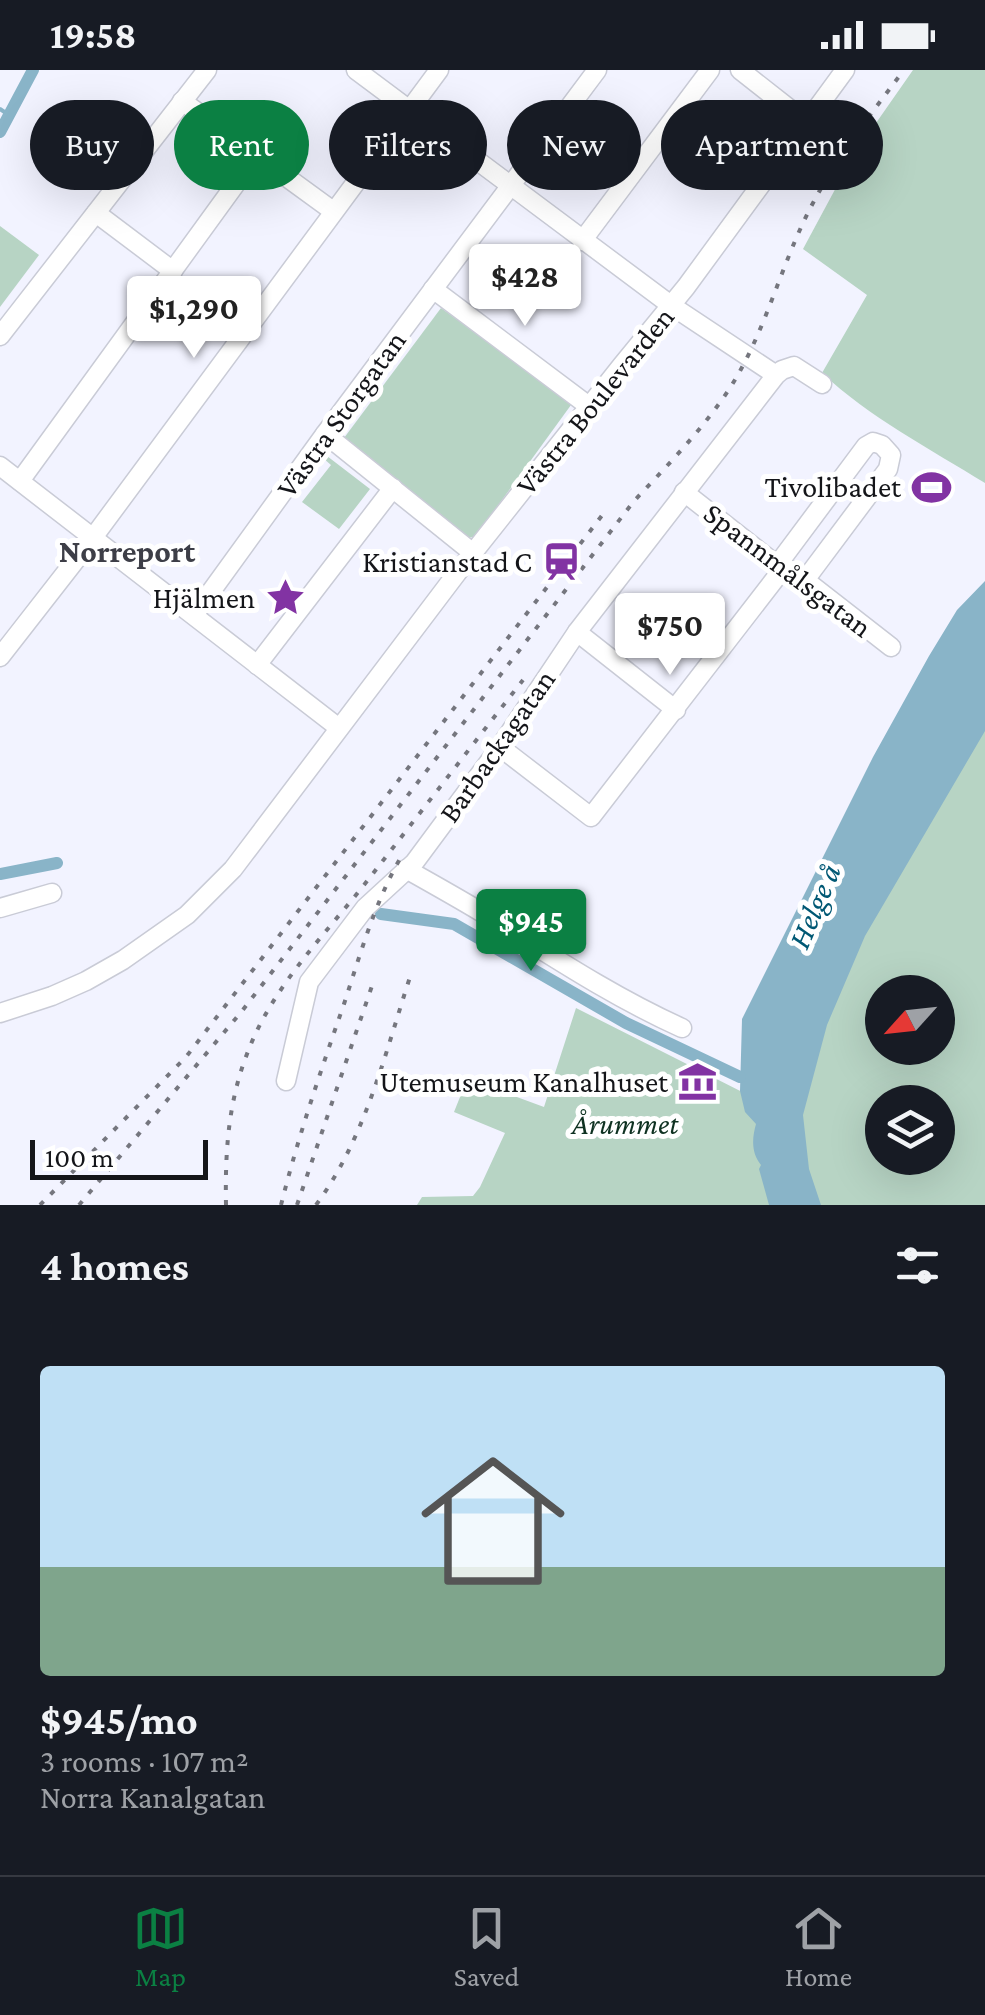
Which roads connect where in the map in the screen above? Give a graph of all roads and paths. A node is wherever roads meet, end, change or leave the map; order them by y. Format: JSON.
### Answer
{"nodes":[{"id":1,"x":207,"y":70,"type":"edge"},
{"id":2,"x":356,"y":70,"type":"edge"},
{"id":3,"x":439,"y":70,"type":"edge"},
{"id":4,"x":597,"y":70,"type":"edge"},
{"id":5,"x":710,"y":70,"type":"edge"},
{"id":6,"x":740,"y":70,"type":"edge"},
{"id":7,"x":845,"y":70,"type":"edge"},
{"id":8,"x":183,"y":100,"type":"edge"},
{"id":9,"x":396,"y":100,"type":"edge"},
{"id":10,"x":416,"y":100,"type":"edge"},
{"id":11,"x":575,"y":100,"type":"edge"},
{"id":12,"x":778,"y":100,"type":"edge"},
{"id":13,"x":174,"y":111,"type":"edge"},
{"id":14,"x":487,"y":170,"type":"edge"},
{"id":15,"x":507,"y":185,"type":"edge"},
{"id":16,"x":231,"y":190,"type":"edge"},
{"id":17,"x":304,"y":190,"type":"edge"},
{"id":18,"x":349,"y":190,"type":"edge"},
{"id":19,"x":509,"y":190,"type":"edge"},
{"id":20,"x":514,"y":190,"type":"edge"},
{"id":21,"x":333,"y":211,"type":"junction"},
{"id":22,"x":96,"y":213,"type":"junction"},
{"id":23,"x":582,"y":241,"type":"junction"},
{"id":24,"x":172,"y":271,"type":"junction"},
{"id":25,"x":432,"y":289,"type":"junction"},
{"id":26,"x":672,"y":306,"type":"junction"},
{"id":27,"x":0,"y":336,"type":"edge"},
{"id":28,"x":776,"y":375,"type":"junction"},
{"id":29,"x":822,"y":384,"type":"dead end"},
{"id":30,"x":590,"y":407,"type":"junction"},
{"id":31,"x":324,"y":434,"type":"junction"},
{"id":32,"x":0,"y":466,"type":"edge"},
{"id":33,"x":20,"y":481,"type":"junction"},
{"id":34,"x":393,"y":488,"type":"junction"},
{"id":35,"x":684,"y":492,"type":"junction"},
{"id":36,"x":92,"y":539,"type":"junction"},
{"id":37,"x":473,"y":553,"type":"junction"},
{"id":38,"x":782,"y":565,"type":"junction"},
{"id":39,"x":805,"y":580,"type":"junction"},
{"id":40,"x":194,"y":615,"type":"junction"},
{"id":41,"x":577,"y":632,"type":"junction"},
{"id":42,"x":891,"y":647,"type":"dead end"},
{"id":43,"x":0,"y":657,"type":"edge"},
{"id":44,"x":257,"y":665,"type":"junction"},
{"id":45,"x":676,"y":710,"type":"junction"},
{"id":46,"x":339,"y":728,"type":"junction"},
{"id":47,"x":500,"y":747,"type":"junction"},
{"id":48,"x":406,"y":869,"type":"junction"},
{"id":49,"x":52,"y":893,"type":"dead end"},
{"id":50,"x":0,"y":908,"type":"edge"},
{"id":51,"x":0,"y":1013,"type":"edge"},
{"id":52,"x":682,"y":1028,"type":"dead end"},
{"id":53,"x":286,"y":1081,"type":"dead end"}],
"edges":[{"from":1,"to":8,"type":"street"},
{"from":2,"to":9,"type":"street"},
{"from":3,"to":10,"type":"street"},
{"from":4,"to":11,"type":"street","name":"Västra Storgatan"},
{"from":5,"to":23,"type":"street"},
{"from":6,"to":12,"type":"street"},
{"from":7,"to":26,"type":"street","name":"Västra Boulevarden"},
{"from":13,"to":22,"type":"street"},
{"from":14,"to":15,"type":"street"},
{"from":16,"to":24,"type":"street"},
{"from":17,"to":21,"type":"street"},
{"from":18,"to":21,"type":"street"},
{"from":19,"to":25,"type":"street","name":"Västra Storgatan"},
{"from":20,"to":23,"type":"street"},
{"from":21,"to":36,"type":"street"},
{"from":22,"to":24,"type":"street"},
{"from":22,"to":27,"type":"street"},
{"from":23,"to":26,"type":"street"},
{"from":24,"to":33,"type":"street"},
{"from":25,"to":30,"type":"street"},
{"from":25,"to":31,"type":"street","name":"Västra Storgatan"},
{"from":26,"to":28,"type":"street"},
{"from":26,"to":30,"type":"street","name":"Västra Boulevarden"},
{"from":28,"to":29,"type":"street"},
{"from":28,"to":35,"type":"street","name":"Barbackagatan"},
{"from":30,"to":37,"type":"street","name":"Västra Boulevarden"},
{"from":31,"to":34,"type":"street"},
{"from":31,"to":40,"type":"street","name":"Västra Storgatan"},
{"from":32,"to":33,"type":"street"},
{"from":33,"to":36,"type":"street"},
{"from":34,"to":37,"type":"street"},
{"from":34,"to":44,"type":"street"},
{"from":35,"to":38,"type":"street","name":"Spannmålsgatan"},
{"from":35,"to":41,"type":"street","name":"Barbackagatan"},
{"from":36,"to":40,"type":"street"},
{"from":36,"to":43,"type":"street"},
{"from":37,"to":46,"type":"street","name":"Västra Boulevarden"},
{"from":38,"to":39,"type":"street","name":"Spannmålsgatan"},
{"from":38,"to":39,"type":"street"},
{"from":38,"to":45,"type":"street"},
{"from":39,"to":42,"type":"street","name":"Spannmålsgatan"},
{"from":40,"to":44,"type":"street"},
{"from":41,"to":45,"type":"street"},
{"from":41,"to":47,"type":"street","name":"Barbackagatan"},
{"from":44,"to":46,"type":"street"},
{"from":45,"to":47,"type":"street"},
{"from":46,"to":51,"type":"street","name":"Västra Boulevarden"},
{"from":47,"to":48,"type":"street","name":"Barbackagatan"},
{"from":48,"to":52,"type":"street"},
{"from":48,"to":53,"type":"street","name":"Barbackagatan"},
{"from":49,"to":50,"type":"street"}]}
